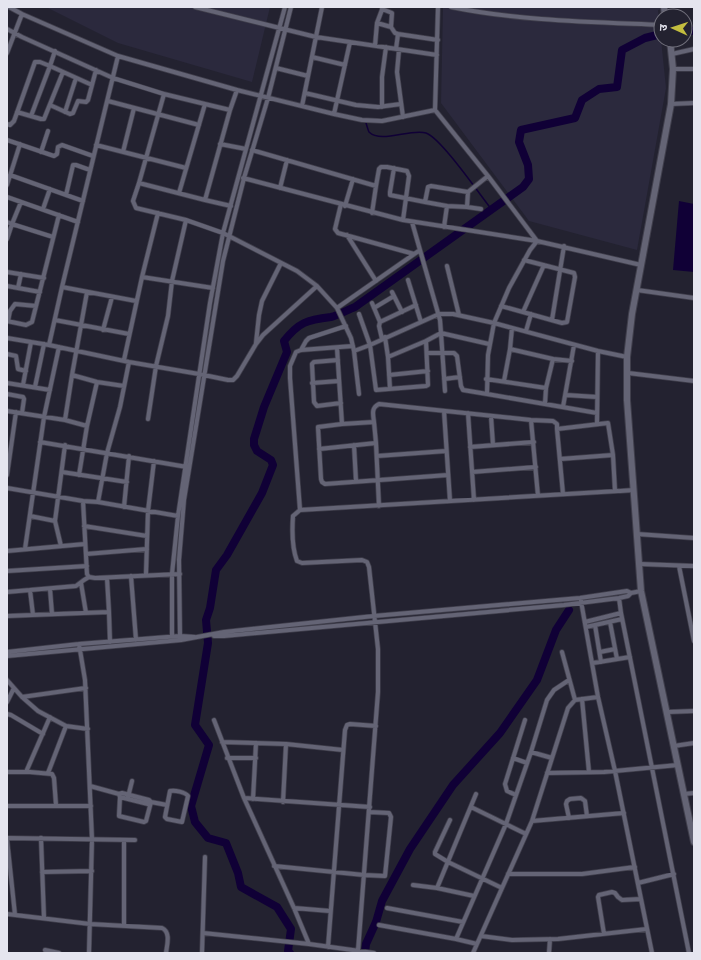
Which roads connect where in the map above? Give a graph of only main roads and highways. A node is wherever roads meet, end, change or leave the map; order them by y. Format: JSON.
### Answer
{"nodes":[{"id":1,"x":671,"y":48,"type":"edge"},
{"id":2,"x":694,"y":842,"type":"edge"}],
"edges":[{"from":1,"to":2,"type":"main road"}]}
